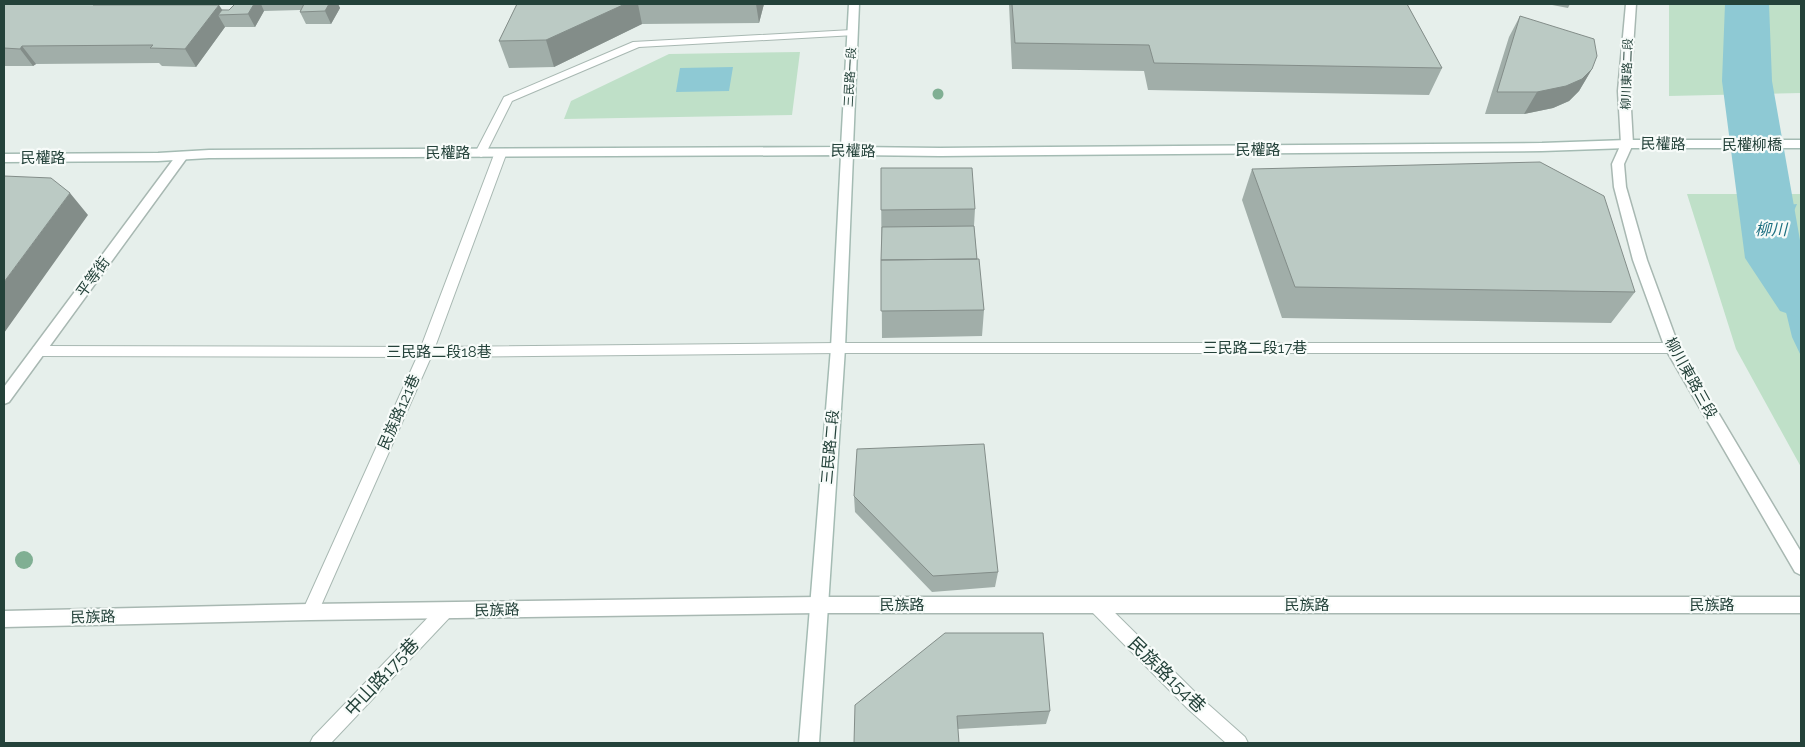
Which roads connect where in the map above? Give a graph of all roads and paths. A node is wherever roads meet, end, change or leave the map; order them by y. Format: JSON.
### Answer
{"nodes":[{"id":1,"x":854,"y":4,"type":"edge"},
{"id":2,"x":1631,"y":4,"type":"edge"},
{"id":3,"x":852,"y":33,"type":"junction"},
{"id":4,"x":1627,"y":144,"type":"junction"},
{"id":5,"x":1801,"y":144,"type":"edge"},
{"id":6,"x":1703,"y":145,"type":"joint"},
{"id":7,"x":847,"y":150,"type":"junction"},
{"id":8,"x":501,"y":152,"type":"junction"},
{"id":9,"x":481,"y":153,"type":"junction"},
{"id":10,"x":182,"y":156,"type":"junction"},
{"id":11,"x":4,"y":158,"type":"edge"},
{"id":12,"x":838,"y":348,"type":"junction"},
{"id":13,"x":1672,"y":348,"type":"junction"},
{"id":14,"x":39,"y":351,"type":"junction"},
{"id":15,"x":426,"y":352,"type":"junction"},
{"id":16,"x":4,"y":398,"type":"edge"},
{"id":17,"x":1801,"y":567,"type":"edge"},
{"id":18,"x":1095,"y":604,"type":"junction"},
{"id":19,"x":818,"y":605,"type":"junction"},
{"id":20,"x":1801,"y":605,"type":"edge"},
{"id":21,"x":445,"y":611,"type":"junction"},
{"id":22,"x":310,"y":612,"type":"junction"},
{"id":23,"x":4,"y":619,"type":"edge"},
{"id":24,"x":319,"y":743,"type":"edge"},
{"id":25,"x":809,"y":743,"type":"edge"},
{"id":26,"x":1239,"y":743,"type":"edge"}],
"edges":[{"from":1,"to":3,"type":"main road","name":"三民路一段"},
{"from":2,"to":4,"type":"main road","name":"柳川東路二段"},
{"from":3,"to":7,"type":"main road","name":"三民路一段"},
{"from":3,"to":9,"type":"lane"},
{"from":4,"to":6,"type":"main road","name":"民權路"},
{"from":4,"to":7,"type":"main road","name":"民權路"},
{"from":4,"to":13,"type":"main road","name":"柳川東路三段"},
{"from":5,"to":6,"type":"main road","name":"民權柳橋"},
{"from":7,"to":8,"type":"main road","name":"民權路"},
{"from":7,"to":12,"type":"main road","name":"三民路二段"},
{"from":8,"to":9,"type":"main road","name":"民權路"},
{"from":8,"to":15,"type":"lane","name":"民族路121巷"},
{"from":9,"to":10,"type":"main road","name":"民權路"},
{"from":10,"to":11,"type":"main road","name":"民權路"},
{"from":10,"to":14,"type":"main road","name":"平等街"},
{"from":12,"to":13,"type":"lane","name":"三民路二段17巷"},
{"from":12,"to":15,"type":"lane","name":"三民路二段18巷"},
{"from":12,"to":19,"type":"main road","name":"三民路二段"},
{"from":13,"to":17,"type":"main road","name":"柳川東路三段"},
{"from":14,"to":15,"type":"lane","name":"三民路二段18巷"},
{"from":14,"to":16,"type":"main road","name":"平等街"},
{"from":15,"to":22,"type":"lane","name":"民族路121巷"},
{"from":18,"to":19,"type":"main road","name":"民族路"},
{"from":18,"to":20,"type":"main road","name":"民族路"},
{"from":18,"to":26,"type":"lane","name":"民族路154巷"},
{"from":19,"to":21,"type":"main road","name":"民族路"},
{"from":19,"to":25,"type":"main road","name":"三民路二段"},
{"from":21,"to":22,"type":"main road","name":"民族路"},
{"from":21,"to":24,"type":"lane","name":"中山路175巷"},
{"from":22,"to":23,"type":"main road","name":"民族路"}]}
